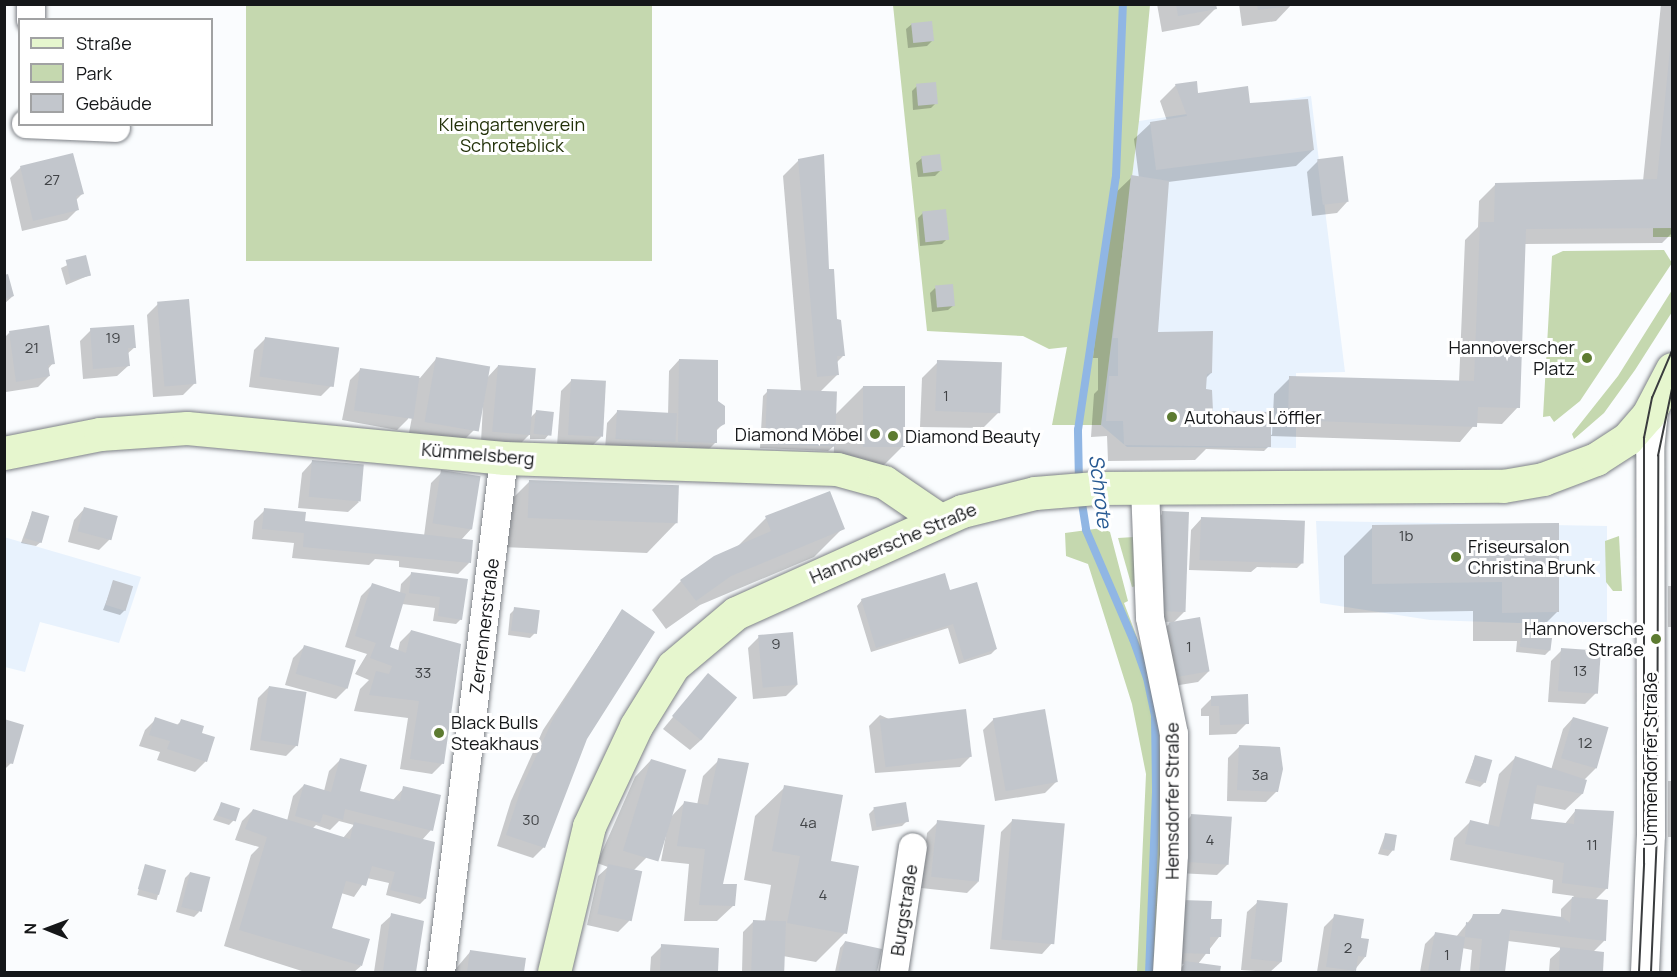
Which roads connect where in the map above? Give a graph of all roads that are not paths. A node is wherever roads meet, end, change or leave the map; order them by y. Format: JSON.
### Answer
{"nodes":[{"id":1,"x":21,"y":126,"type":"edge"},
{"id":2,"x":70,"y":126,"type":"edge"},
{"id":3,"x":116,"y":128,"type":"dead end"},
{"id":4,"x":4,"y":134,"type":"edge"},
{"id":5,"x":1672,"y":369,"type":"edge"},
{"id":6,"x":1655,"y":401,"type":"junction"},
{"id":7,"x":4,"y":453,"type":"edge"},
{"id":8,"x":504,"y":458,"type":"junction"},
{"id":9,"x":1145,"y":487,"type":"junction"},
{"id":10,"x":940,"y":520,"type":"junction"},
{"id":11,"x":913,"y":847,"type":"dead end"},
{"id":12,"x":441,"y":972,"type":"edge"},
{"id":13,"x":555,"y":972,"type":"edge"},
{"id":14,"x":894,"y":972,"type":"edge"},
{"id":15,"x":1167,"y":972,"type":"edge"},
{"id":16,"x":1645,"y":972,"type":"edge"}],
"edges":[{"from":1,"to":4,"type":"street"},
{"from":2,"to":3,"type":"street"},
{"from":5,"to":6,"type":"main road","name":"Hannoversche Straße"},
{"from":6,"to":9,"type":"main road","name":"Hannoversche Straße"},
{"from":6,"to":16,"type":"street","name":"Ummendorfer Straße"},
{"from":7,"to":8,"type":"main road","name":"Kümmelsberg"},
{"from":8,"to":10,"type":"main road","name":"Kümmelsberg"},
{"from":8,"to":12,"type":"street","name":"Zerrennerstraße"},
{"from":9,"to":10,"type":"main road","name":"Hannoversche Straße"},
{"from":9,"to":15,"type":"street","name":"Hemsdorfer Straße"},
{"from":10,"to":13,"type":"main road","name":"Hannoversche Straße"},
{"from":11,"to":14,"type":"street","name":"Burgstraße"}]}
